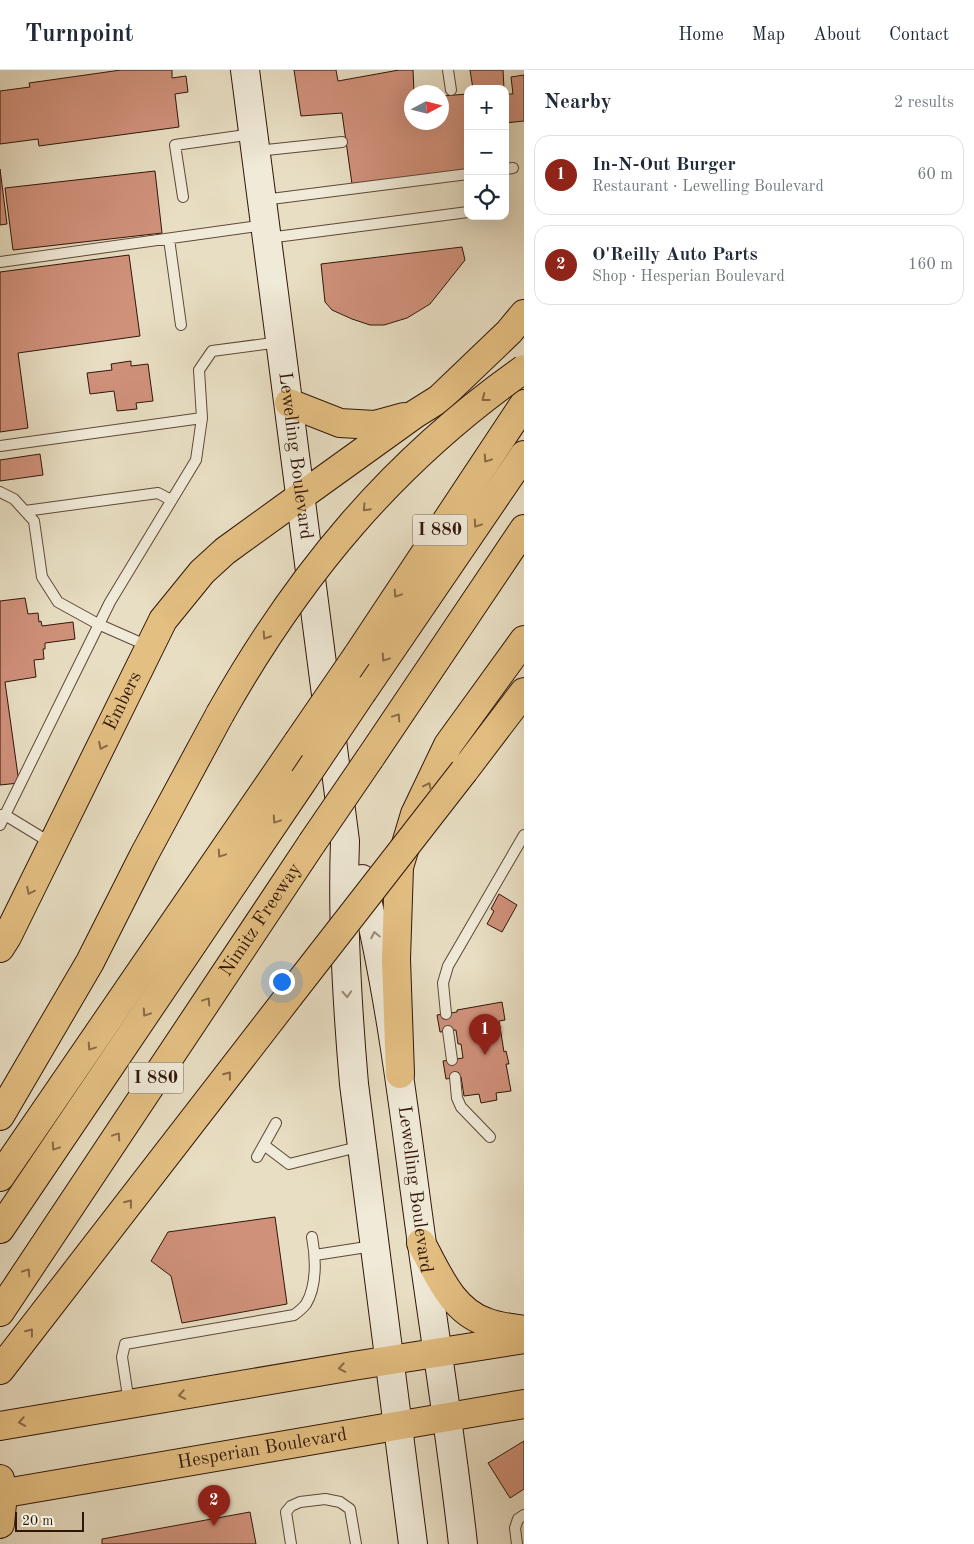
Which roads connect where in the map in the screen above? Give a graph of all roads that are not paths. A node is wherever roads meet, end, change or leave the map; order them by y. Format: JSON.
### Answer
{"nodes":[{"id":1,"x":245,"y":70,"type":"edge"},
{"id":2,"x":448,"y":70,"type":"edge"},
{"id":3,"x":451,"y":90,"type":"dead end"},
{"id":4,"x":342,"y":142,"type":"dead end"},
{"id":5,"x":255,"y":143,"type":"junction"},
{"id":6,"x":464,"y":175,"type":"edge"},
{"id":7,"x":183,"y":197,"type":"dead end"},
{"id":8,"x":464,"y":212,"type":"edge"},
{"id":9,"x":265,"y":221,"type":"junction"},
{"id":10,"x":169,"y":239,"type":"junction"},
{"id":11,"x":0,"y":262,"type":"edge"},
{"id":12,"x":524,"y":314,"type":"edge"},
{"id":13,"x":181,"y":325,"type":"dead end"},
{"id":14,"x":281,"y":342,"type":"junction"},
{"id":15,"x":524,"y":369,"type":"edge"},
{"id":16,"x":289,"y":403,"type":"junction"},
{"id":17,"x":524,"y":404,"type":"edge"},
{"id":18,"x":414,"y":414,"type":"junction"},
{"id":19,"x":202,"y":418,"type":"junction"},
{"id":20,"x":0,"y":446,"type":"edge"},
{"id":21,"x":524,"y":455,"type":"edge"},
{"id":22,"x":0,"y":492,"type":"edge"},
{"id":23,"x":301,"y":496,"type":"junction"},
{"id":24,"x":171,"y":500,"type":"junction"},
{"id":25,"x":25,"y":511,"type":"junction"},
{"id":26,"x":524,"y":529,"type":"edge"},
{"id":27,"x":98,"y":624,"type":"junction"},
{"id":28,"x":524,"y":640,"type":"edge"},
{"id":29,"x":150,"y":647,"type":"junction"},
{"id":30,"x":524,"y":692,"type":"edge"},
{"id":31,"x":2,"y":815,"type":"edge"},
{"id":32,"x":0,"y":825,"type":"edge"},
{"id":33,"x":524,"y":835,"type":"edge"},
{"id":34,"x":345,"y":841,"type":"junction"},
{"id":35,"x":53,"y":845,"type":"junction"},
{"id":36,"x":0,"y":948,"type":"edge"},
{"id":37,"x":446,"y":1014,"type":"dead end"},
{"id":38,"x":448,"y":1031,"type":"dead end"},
{"id":39,"x":452,"y":1060,"type":"dead end"},
{"id":40,"x":400,"y":1074,"type":"junction"},
{"id":41,"x":454,"y":1077,"type":"dead end"},
{"id":42,"x":0,"y":1116,"type":"edge"},
{"id":43,"x":276,"y":1123,"type":"dead end"},
{"id":44,"x":490,"y":1137,"type":"dead end"},
{"id":45,"x":264,"y":1145,"type":"junction"},
{"id":46,"x":362,"y":1146,"type":"junction"},
{"id":47,"x":257,"y":1157,"type":"dead end"},
{"id":48,"x":0,"y":1177,"type":"edge"},
{"id":49,"x":0,"y":1228,"type":"edge"},
{"id":50,"x":312,"y":1237,"type":"dead end"},
{"id":51,"x":422,"y":1243,"type":"junction"},
{"id":52,"x":375,"y":1246,"type":"junction"},
{"id":53,"x":315,"y":1255,"type":"junction"},
{"id":54,"x":0,"y":1312,"type":"edge"},
{"id":55,"x":524,"y":1330,"type":"edge"},
{"id":56,"x":524,"y":1339,"type":"edge"},
{"id":57,"x":438,"y":1352,"type":"junction"},
{"id":58,"x":391,"y":1360,"type":"junction"},
{"id":59,"x":0,"y":1370,"type":"edge"},
{"id":60,"x":130,"y":1404,"type":"junction"},
{"id":61,"x":524,"y":1404,"type":"edge"},
{"id":62,"x":448,"y":1418,"type":"junction"},
{"id":63,"x":0,"y":1426,"type":"edge"},
{"id":64,"x":398,"y":1426,"type":"junction"},
{"id":65,"x":1,"y":1489,"type":"edge"},
{"id":66,"x":524,"y":1515,"type":"edge"},
{"id":67,"x":0,"y":1524,"type":"edge"},
{"id":68,"x":291,"y":1544,"type":"edge"},
{"id":69,"x":356,"y":1544,"type":"edge"},
{"id":70,"x":413,"y":1544,"type":"edge"},
{"id":71,"x":463,"y":1544,"type":"edge"},
{"id":72,"x":518,"y":1544,"type":"edge"}],
"edges":[{"from":1,"to":5,"type":"main road","name":"Lewelling Boulevard"},
{"from":2,"to":3,"type":"lane"},
{"from":4,"to":5,"type":"lane"},
{"from":5,"to":7,"type":"lane"},
{"from":5,"to":9,"type":"main road","name":"Lewelling Boulevard"},
{"from":6,"to":9,"type":"lane"},
{"from":8,"to":9,"type":"lane"},
{"from":9,"to":10,"type":"lane"},
{"from":9,"to":14,"type":"main road","name":"Lewelling Boulevard"},
{"from":10,"to":11,"type":"lane"},
{"from":10,"to":13,"type":"lane"},
{"from":12,"to":18,"type":"main road"},
{"from":14,"to":16,"type":"main road","name":"Lewelling Boulevard"},
{"from":14,"to":19,"type":"lane"},
{"from":15,"to":42,"type":"main road","one_way":true,"bridge":true},
{"from":16,"to":18,"type":"main road"},
{"from":16,"to":23,"type":"main road","name":"Lewelling Boulevard"},
{"from":17,"to":48,"type":"main road","number":"I 880","one_way":true,"bridge":true},
{"from":18,"to":23,"type":"main road","name":"Embers"},
{"from":19,"to":20,"type":"lane"},
{"from":19,"to":24,"type":"lane"},
{"from":21,"to":49,"type":"main road","number":"I 880","one_way":true,"bridge":true},
{"from":22,"to":25,"type":"lane"},
{"from":23,"to":29,"type":"main road","name":"Embers"},
{"from":23,"to":34,"type":"main road","name":"Lewelling Boulevard"},
{"from":24,"to":25,"type":"lane"},
{"from":24,"to":27,"type":"lane"},
{"from":25,"to":27,"type":"lane"},
{"from":54,"to":26,"type":"main road","name":"Nimitz Freeway","number":"I 880","one_way":true,"bridge":true},
{"from":27,"to":29,"type":"lane"},
{"from":27,"to":31,"type":"lane"},
{"from":40,"to":28,"type":"main road","one_way":true},
{"from":29,"to":35,"type":"main road","name":"Embers","one_way":true},
{"from":59,"to":30,"type":"main road","one_way":true,"bridge":true},
{"from":31,"to":32,"type":"lane"},
{"from":31,"to":35,"type":"lane"},
{"from":33,"to":37,"type":"lane"},
{"from":40,"to":34,"type":"main road","name":"Lewelling Boulevard","one_way":true},
{"from":34,"to":46,"type":"main road","name":"Lewelling Boulevard","one_way":true},
{"from":35,"to":36,"type":"main road","name":"Embers","one_way":true},
{"from":38,"to":39,"type":"lane"},
{"from":40,"to":51,"type":"main road","name":"Lewelling Boulevard"},
{"from":41,"to":44,"type":"lane"},
{"from":43,"to":45,"type":"lane"},
{"from":45,"to":46,"type":"lane"},
{"from":45,"to":47,"type":"lane"},
{"from":46,"to":52,"type":"main road","name":"Lewelling Boulevard"},
{"from":50,"to":53,"type":"lane"},
{"from":51,"to":55,"type":"main road"},
{"from":51,"to":57,"type":"main road","name":"Lewelling Boulevard"},
{"from":52,"to":53,"type":"lane"},
{"from":52,"to":58,"type":"main road","name":"Lewelling Boulevard"},
{"from":53,"to":60,"type":"lane"},
{"from":56,"to":57,"type":"main road"},
{"from":57,"to":58,"type":"main road"},
{"from":57,"to":62,"type":"main road","name":"Lewelling Boulevard"},
{"from":58,"to":60,"type":"main road","one_way":true},
{"from":58,"to":64,"type":"main road","name":"Lewelling Boulevard"},
{"from":60,"to":63,"type":"main road","one_way":true},
{"from":61,"to":62,"type":"main road","name":"Hesperian Boulevard"},
{"from":62,"to":64,"type":"main road","name":"Hesperian Boulevard"},
{"from":62,"to":71,"type":"main road","name":"Lewelling Boulevard"},
{"from":64,"to":65,"type":"main road","name":"Hesperian Boulevard"},
{"from":64,"to":70,"type":"main road","name":"Lewelling Boulevard"},
{"from":65,"to":67,"type":"main road"},
{"from":66,"to":72,"type":"lane"},
{"from":68,"to":69,"type":"lane"}]}
